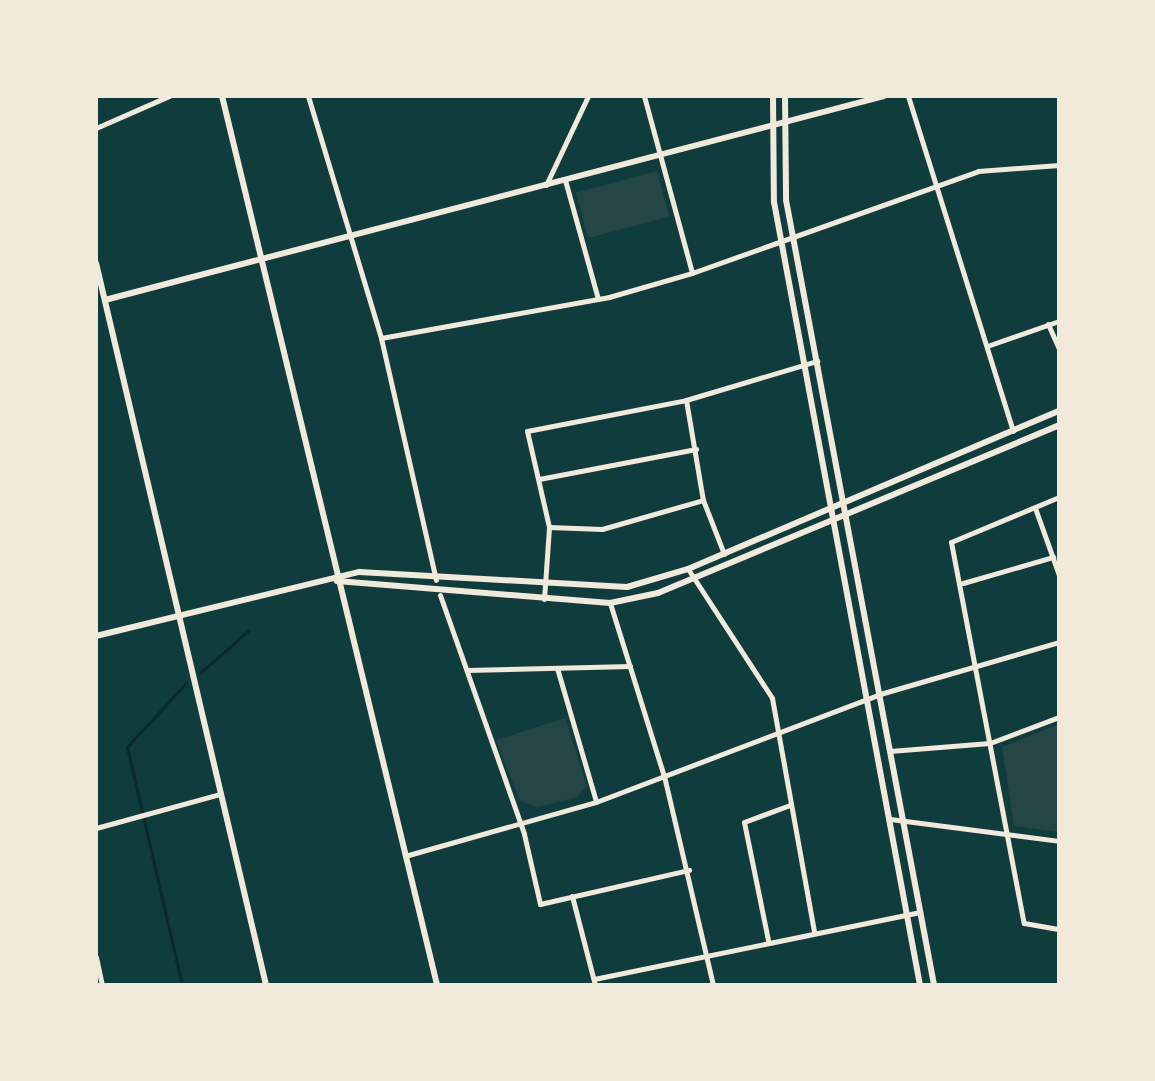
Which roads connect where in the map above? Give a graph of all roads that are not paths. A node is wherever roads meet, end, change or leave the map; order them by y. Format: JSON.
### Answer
{"nodes":[{"id":1,"x":169,"y":96,"type":"edge"},
{"id":2,"x":222,"y":96,"type":"edge"},
{"id":3,"x":308,"y":96,"type":"edge"},
{"id":4,"x":588,"y":96,"type":"edge"},
{"id":5,"x":644,"y":96,"type":"edge"},
{"id":6,"x":773,"y":96,"type":"edge"},
{"id":7,"x":785,"y":96,"type":"edge"},
{"id":8,"x":884,"y":96,"type":"edge"},
{"id":9,"x":908,"y":96,"type":"edge"},
{"id":10,"x":782,"y":123,"type":"junction"},
{"id":11,"x":770,"y":127,"type":"junction"},
{"id":12,"x":96,"y":128,"type":"edge"},
{"id":13,"x":660,"y":156,"type":"junction"},
{"id":14,"x":1059,"y":165,"type":"edge"},
{"id":15,"x":565,"y":180,"type":"junction"},
{"id":16,"x":545,"y":186,"type":"junction"},
{"id":17,"x":935,"y":188,"type":"junction"},
{"id":18,"x":351,"y":237,"type":"junction"},
{"id":19,"x":795,"y":237,"type":"junction"},
{"id":20,"x":782,"y":241,"type":"junction"},
{"id":21,"x":261,"y":262,"type":"junction"},
{"id":22,"x":96,"y":263,"type":"edge"},
{"id":23,"x":692,"y":273,"type":"junction"},
{"id":24,"x":598,"y":299,"type":"junction"},
{"id":25,"x":105,"y":300,"type":"junction"},
{"id":26,"x":96,"y":303,"type":"edge"},
{"id":27,"x":1059,"y":321,"type":"edge"},
{"id":28,"x":1048,"y":324,"type":"junction"},
{"id":29,"x":381,"y":338,"type":"junction"},
{"id":30,"x":990,"y":345,"type":"junction"},
{"id":31,"x":1059,"y":349,"type":"edge"},
{"id":32,"x":817,"y":361,"type":"junction"},
{"id":33,"x":807,"y":362,"type":"junction"},
{"id":34,"x":686,"y":400,"type":"junction"},
{"id":35,"x":1059,"y":411,"type":"edge"},
{"id":36,"x":1059,"y":425,"type":"edge"},
{"id":37,"x":1013,"y":431,"type":"junction"},
{"id":38,"x":696,"y":449,"type":"junction"},
{"id":39,"x":539,"y":479,"type":"junction"},
{"id":40,"x":1059,"y":497,"type":"edge"},
{"id":41,"x":703,"y":500,"type":"junction"},
{"id":42,"x":844,"y":501,"type":"junction"},
{"id":43,"x":830,"y":507,"type":"junction"},
{"id":44,"x":1035,"y":508,"type":"junction"},
{"id":45,"x":849,"y":517,"type":"junction"},
{"id":46,"x":833,"y":524,"type":"junction"},
{"id":47,"x":549,"y":527,"type":"junction"},
{"id":48,"x":724,"y":554,"type":"junction"},
{"id":49,"x":1053,"y":557,"type":"junction"},
{"id":50,"x":688,"y":569,"type":"junction"},
{"id":51,"x":1059,"y":575,"type":"edge"},
{"id":52,"x":693,"y":579,"type":"junction"},
{"id":53,"x":436,"y":580,"type":"junction"},
{"id":54,"x":337,"y":581,"type":"junction"},
{"id":55,"x":963,"y":583,"type":"junction"},
{"id":56,"x":545,"y":587,"type":"junction"},
{"id":57,"x":440,"y":595,"type":"junction"},
{"id":58,"x":544,"y":599,"type":"junction"},
{"id":59,"x":610,"y":603,"type":"junction"},
{"id":60,"x":180,"y":618,"type":"junction"},
{"id":61,"x":96,"y":636,"type":"edge"},
{"id":62,"x":1059,"y":642,"type":"edge"},
{"id":63,"x":630,"y":666,"type":"junction"},
{"id":64,"x":978,"y":666,"type":"junction"},
{"id":65,"x":557,"y":668,"type":"junction"},
{"id":66,"x":467,"y":670,"type":"junction"},
{"id":67,"x":880,"y":694,"type":"junction"},
{"id":68,"x":867,"y":700,"type":"junction"},
{"id":69,"x":1059,"y":717,"type":"edge"},
{"id":70,"x":778,"y":734,"type":"junction"},
{"id":71,"x":990,"y":743,"type":"junction"},
{"id":72,"x":890,"y":751,"type":"junction"},
{"id":73,"x":664,"y":776,"type":"junction"},
{"id":74,"x":220,"y":794,"type":"junction"},
{"id":75,"x":596,"y":802,"type":"junction"},
{"id":76,"x":790,"y":805,"type":"junction"},
{"id":77,"x":902,"y":816,"type":"junction"},
{"id":78,"x":890,"y":819,"type":"junction"},
{"id":79,"x":520,"y":822,"type":"junction"},
{"id":80,"x":96,"y":828,"type":"edge"},
{"id":81,"x":1008,"y":834,"type":"junction"},
{"id":82,"x":1059,"y":841,"type":"edge"},
{"id":83,"x":405,"y":856,"type":"junction"},
{"id":84,"x":689,"y":870,"type":"junction"},
{"id":85,"x":572,"y":896,"type":"junction"},
{"id":86,"x":920,"y":912,"type":"junction"},
{"id":87,"x":908,"y":913,"type":"junction"},
{"id":88,"x":1059,"y":929,"type":"edge"},
{"id":89,"x":814,"y":931,"type":"junction"},
{"id":90,"x":768,"y":940,"type":"junction"},
{"id":91,"x":706,"y":954,"type":"junction"},
{"id":92,"x":96,"y":957,"type":"edge"},
{"id":93,"x":594,"y":982,"type":"edge"},
{"id":94,"x":102,"y":985,"type":"edge"},
{"id":95,"x":266,"y":985,"type":"edge"},
{"id":96,"x":437,"y":985,"type":"edge"},
{"id":97,"x":713,"y":985,"type":"edge"},
{"id":98,"x":920,"y":985,"type":"edge"},
{"id":99,"x":934,"y":985,"type":"edge"}],
"edges":[{"from":1,"to":12,"type":"street"},
{"from":2,"to":21,"type":"street"},
{"from":3,"to":18,"type":"street"},
{"from":4,"to":16,"type":"street"},
{"from":5,"to":13,"type":"street"},
{"from":6,"to":11,"type":"street"},
{"from":7,"to":10,"type":"street"},
{"from":8,"to":10,"type":"street"},
{"from":9,"to":17,"type":"street"},
{"from":10,"to":11,"type":"street"},
{"from":10,"to":19,"type":"street"},
{"from":11,"to":13,"type":"street"},
{"from":11,"to":20,"type":"street"},
{"from":13,"to":15,"type":"street"},
{"from":13,"to":23,"type":"street"},
{"from":14,"to":17,"type":"street"},
{"from":15,"to":16,"type":"street"},
{"from":15,"to":24,"type":"street"},
{"from":16,"to":18,"type":"street"},
{"from":17,"to":19,"type":"street"},
{"from":17,"to":30,"type":"street"},
{"from":18,"to":21,"type":"street"},
{"from":18,"to":29,"type":"street"},
{"from":19,"to":20,"type":"street"},
{"from":19,"to":32,"type":"street"},
{"from":20,"to":23,"type":"street"},
{"from":20,"to":33,"type":"street"},
{"from":21,"to":25,"type":"street"},
{"from":21,"to":54,"type":"street"},
{"from":22,"to":25,"type":"street"},
{"from":23,"to":24,"type":"street"},
{"from":24,"to":29,"type":"street"},
{"from":25,"to":26,"type":"street"},
{"from":25,"to":60,"type":"street"},
{"from":27,"to":28,"type":"street"},
{"from":28,"to":30,"type":"street"},
{"from":28,"to":31,"type":"street"},
{"from":29,"to":53,"type":"street"},
{"from":30,"to":37,"type":"street"},
{"from":32,"to":33,"type":"street"},
{"from":32,"to":42,"type":"street"},
{"from":33,"to":34,"type":"street"},
{"from":33,"to":43,"type":"street"},
{"from":34,"to":38,"type":"street"},
{"from":34,"to":39,"type":"street"},
{"from":35,"to":37,"type":"street"},
{"from":36,"to":45,"type":"street"},
{"from":37,"to":42,"type":"street"},
{"from":38,"to":39,"type":"street"},
{"from":38,"to":41,"type":"street"},
{"from":39,"to":47,"type":"street"},
{"from":40,"to":44,"type":"street"},
{"from":41,"to":47,"type":"street"},
{"from":41,"to":48,"type":"street"},
{"from":42,"to":43,"type":"street"},
{"from":42,"to":45,"type":"street"},
{"from":43,"to":46,"type":"street"},
{"from":43,"to":48,"type":"street"},
{"from":44,"to":49,"type":"street"},
{"from":44,"to":55,"type":"street"},
{"from":45,"to":46,"type":"street"},
{"from":45,"to":67,"type":"street"},
{"from":46,"to":52,"type":"street"},
{"from":46,"to":68,"type":"street"},
{"from":47,"to":56,"type":"street"},
{"from":48,"to":50,"type":"street"},
{"from":49,"to":51,"type":"street"},
{"from":49,"to":55,"type":"street"},
{"from":50,"to":52,"type":"street"},
{"from":50,"to":56,"type":"street"},
{"from":52,"to":59,"type":"street"},
{"from":52,"to":70,"type":"street"},
{"from":53,"to":54,"type":"street"},
{"from":53,"to":56,"type":"street"},
{"from":54,"to":57,"type":"street"},
{"from":54,"to":60,"type":"street"},
{"from":54,"to":83,"type":"street"},
{"from":55,"to":64,"type":"street"},
{"from":56,"to":58,"type":"street"},
{"from":57,"to":58,"type":"street"},
{"from":57,"to":66,"type":"street"},
{"from":58,"to":59,"type":"street"},
{"from":59,"to":63,"type":"street"},
{"from":60,"to":61,"type":"street"},
{"from":60,"to":74,"type":"street"},
{"from":62,"to":64,"type":"street"},
{"from":63,"to":65,"type":"street"},
{"from":63,"to":73,"type":"street"},
{"from":64,"to":67,"type":"street"},
{"from":64,"to":71,"type":"street"},
{"from":65,"to":66,"type":"street"},
{"from":65,"to":75,"type":"street"},
{"from":66,"to":79,"type":"street"},
{"from":67,"to":68,"type":"street"},
{"from":67,"to":72,"type":"street"},
{"from":68,"to":70,"type":"street"},
{"from":68,"to":78,"type":"street"},
{"from":69,"to":71,"type":"street"},
{"from":70,"to":73,"type":"street"},
{"from":70,"to":76,"type":"street"},
{"from":71,"to":72,"type":"street"},
{"from":71,"to":81,"type":"street"},
{"from":72,"to":77,"type":"street"},
{"from":73,"to":75,"type":"street"},
{"from":73,"to":84,"type":"street"},
{"from":74,"to":80,"type":"street"},
{"from":74,"to":95,"type":"street"},
{"from":75,"to":79,"type":"street"},
{"from":76,"to":89,"type":"street"},
{"from":76,"to":90,"type":"street"},
{"from":77,"to":78,"type":"street"},
{"from":77,"to":81,"type":"street"},
{"from":77,"to":86,"type":"street"},
{"from":78,"to":87,"type":"street"},
{"from":79,"to":83,"type":"street"},
{"from":79,"to":85,"type":"street"},
{"from":81,"to":82,"type":"street"},
{"from":81,"to":88,"type":"street"},
{"from":83,"to":96,"type":"street"},
{"from":84,"to":85,"type":"street"},
{"from":84,"to":91,"type":"street"},
{"from":85,"to":93,"type":"street"},
{"from":86,"to":87,"type":"street"},
{"from":86,"to":99,"type":"street"},
{"from":87,"to":89,"type":"street"},
{"from":87,"to":98,"type":"street"},
{"from":89,"to":90,"type":"street"},
{"from":90,"to":91,"type":"street"},
{"from":91,"to":93,"type":"street"},
{"from":91,"to":97,"type":"street"},
{"from":92,"to":94,"type":"street"}]}
